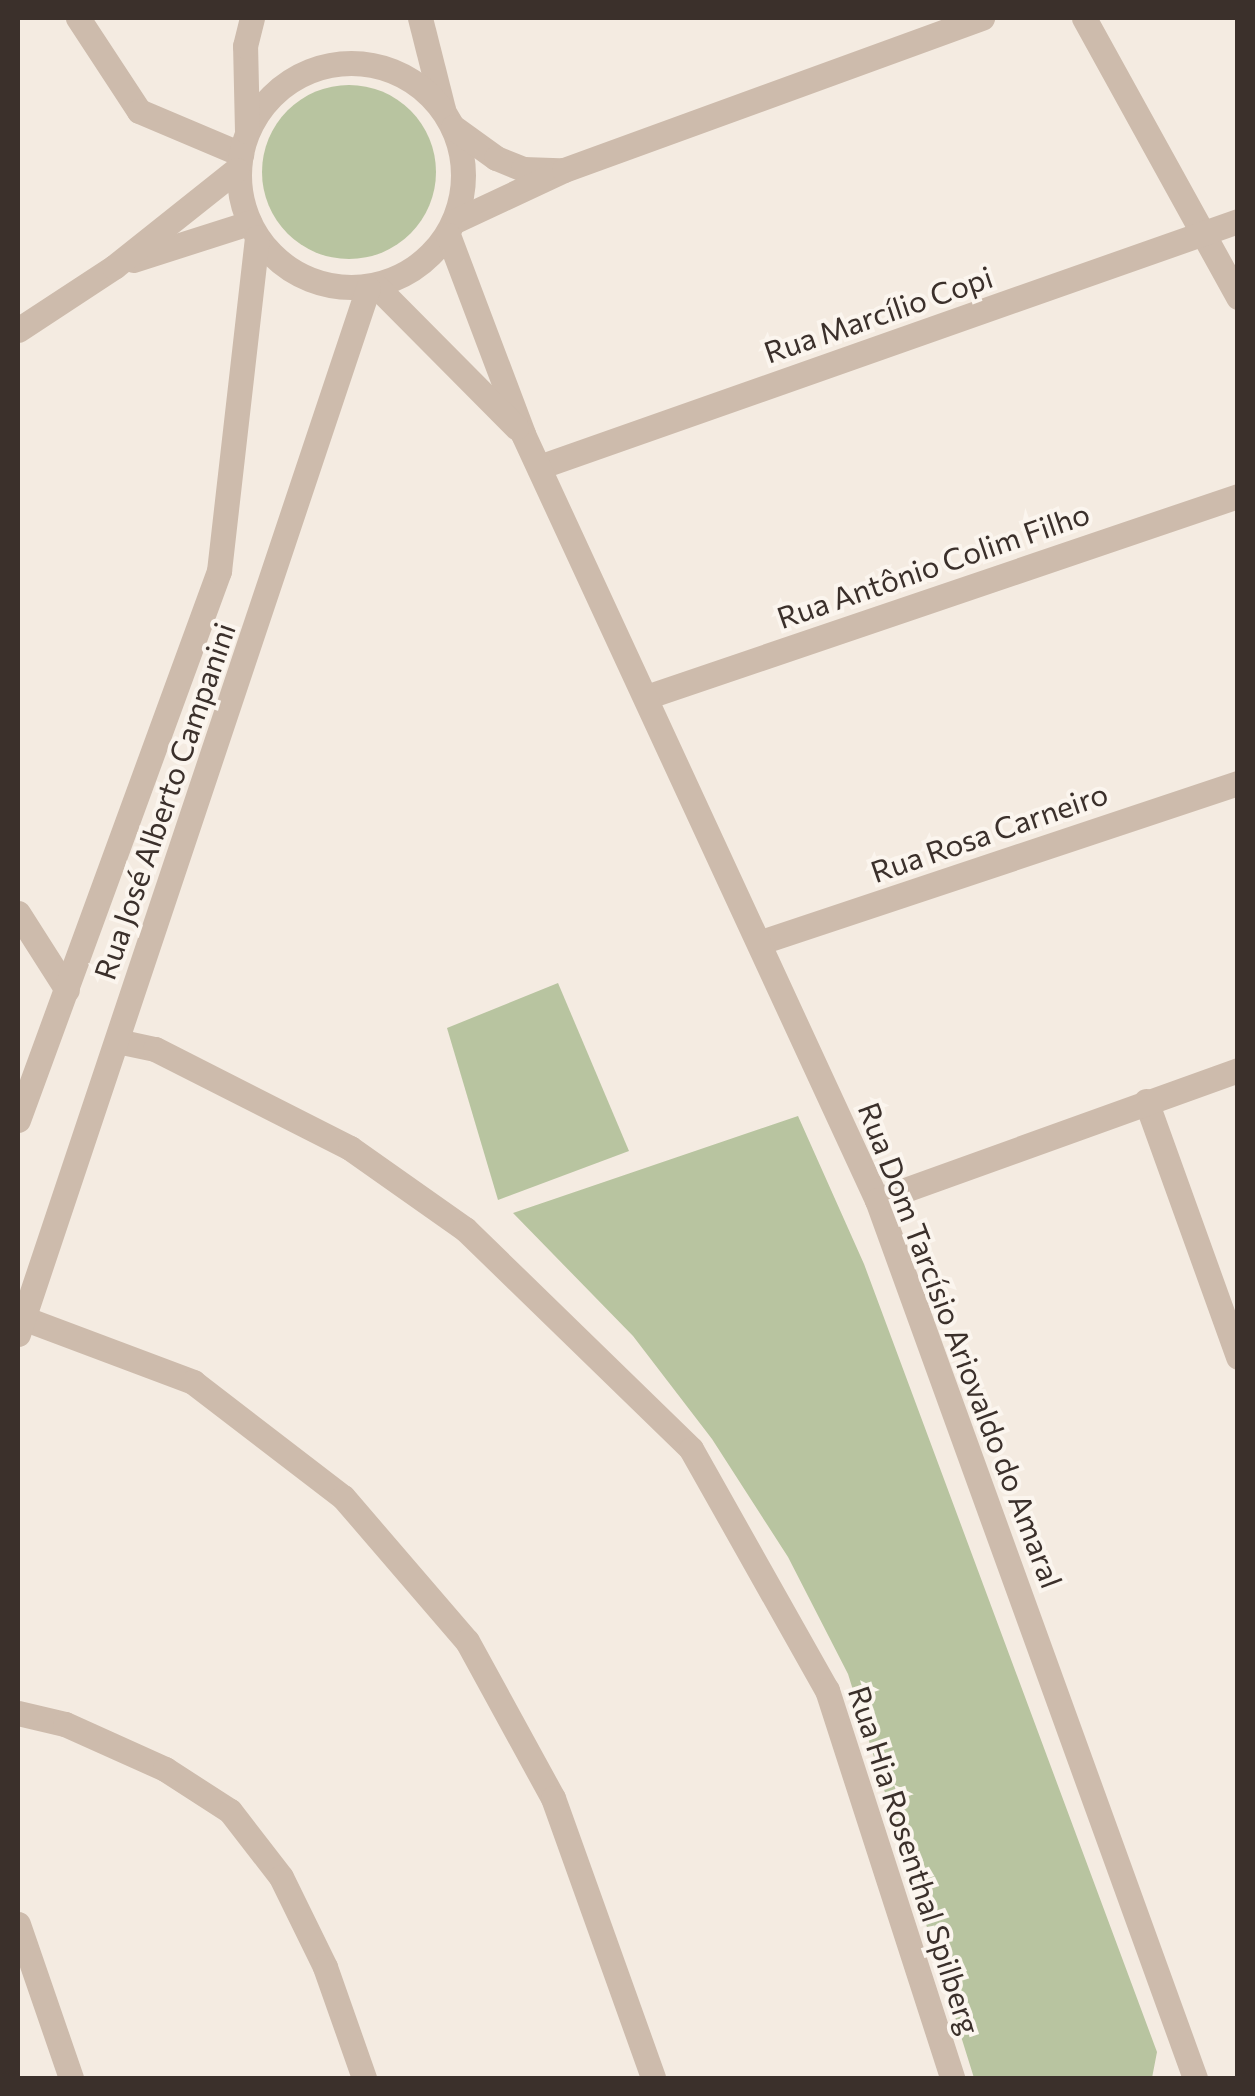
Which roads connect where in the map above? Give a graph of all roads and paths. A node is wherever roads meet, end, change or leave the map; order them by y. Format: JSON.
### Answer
{"nodes":[{"id":1,"x":78,"y":18,"type":"edge"},
{"id":2,"x":252,"y":18,"type":"edge"},
{"id":3,"x":420,"y":18,"type":"edge"},
{"id":4,"x":982,"y":18,"type":"edge"},
{"id":5,"x":1084,"y":18,"type":"edge"},
{"id":6,"x":448,"y":118,"type":"junction"},
{"id":7,"x":241,"y":152,"type":"junction"},
{"id":8,"x":564,"y":170,"type":"junction"},
{"id":9,"x":1238,"y":221,"type":"edge"},
{"id":10,"x":452,"y":228,"type":"junction"},
{"id":11,"x":253,"y":230,"type":"junction"},
{"id":12,"x":1203,"y":234,"type":"junction"},
{"id":13,"x":114,"y":266,"type":"junction"},
{"id":14,"x":372,"y":287,"type":"junction"},
{"id":15,"x":1238,"y":297,"type":"edge"},
{"id":16,"x":18,"y":330,"type":"edge"},
{"id":17,"x":523,"y":434,"type":"junction"},
{"id":18,"x":540,"y":467,"type":"junction"},
{"id":19,"x":1238,"y":496,"type":"edge"},
{"id":20,"x":648,"y":696,"type":"junction"},
{"id":21,"x":1238,"y":783,"type":"edge"},
{"id":22,"x":18,"y":913,"type":"edge"},
{"id":23,"x":761,"y":942,"type":"junction"},
{"id":24,"x":67,"y":990,"type":"junction"},
{"id":25,"x":117,"y":1040,"type":"junction"},
{"id":26,"x":1238,"y":1070,"type":"edge"},
{"id":27,"x":1146,"y":1102,"type":"junction"},
{"id":28,"x":18,"y":1120,"type":"edge"},
{"id":29,"x":878,"y":1200,"type":"junction"},
{"id":30,"x":20,"y":1326,"type":"edge"},
{"id":31,"x":1238,"y":1357,"type":"edge"},
{"id":32,"x":18,"y":1713,"type":"edge"},
{"id":33,"x":18,"y":1924,"type":"edge"},
{"id":34,"x":71,"y":2078,"type":"edge"},
{"id":35,"x":364,"y":2078,"type":"edge"},
{"id":36,"x":653,"y":2078,"type":"edge"},
{"id":37,"x":952,"y":2078,"type":"edge"},
{"id":38,"x":1194,"y":2078,"type":"edge"}],
"edges":[{"from":1,"to":7,"type":"street"},
{"from":2,"to":7,"type":"street"},
{"from":3,"to":6,"type":"street"},
{"from":4,"to":8,"type":"street"},
{"from":5,"to":12,"type":"street"},
{"from":6,"to":7,"type":"street"},
{"from":6,"to":8,"type":"street"},
{"from":6,"to":10,"type":"street"},
{"from":7,"to":11,"type":"street"},
{"from":7,"to":13,"type":"street"},
{"from":8,"to":10,"type":"street"},
{"from":9,"to":12,"type":"street","name":"Rua Marcílio Copi"},
{"from":10,"to":14,"type":"street"},
{"from":10,"to":17,"type":"street","name":"Rua Dom Tarcísio Ariovaldo do Amaral"},
{"from":11,"to":13,"type":"street"},
{"from":11,"to":14,"type":"street"},
{"from":11,"to":24,"type":"street","name":"Rua José Alberto Campanini"},
{"from":12,"to":15,"type":"street"},
{"from":12,"to":18,"type":"street","name":"Rua Marcílio Copi"},
{"from":13,"to":16,"type":"street"},
{"from":14,"to":17,"type":"street","name":"Rua Dom Tarcísio Ariovaldo do Amaral"},
{"from":14,"to":25,"type":"street","name":"Rua José Alberto Campanini"},
{"from":17,"to":18,"type":"street","name":"Rua Dom Tarcísio Ariovaldo do Amaral"},
{"from":18,"to":20,"type":"street","name":"Rua Dom Tarcísio Ariovaldo do Amaral"},
{"from":19,"to":20,"type":"street","name":"Rua Antônio Colim Filho"},
{"from":20,"to":23,"type":"street","name":"Rua Dom Tarcísio Ariovaldo do Amaral"},
{"from":21,"to":23,"type":"street","name":"Rua Rosa Carneiro"},
{"from":22,"to":24,"type":"street"},
{"from":23,"to":29,"type":"street","name":"Rua Dom Tarcísio Ariovaldo do Amaral"},
{"from":24,"to":28,"type":"street","name":"Rua José Alberto Campanini"},
{"from":25,"to":30,"type":"street","name":"Rua José Alberto Campanini"},
{"from":25,"to":37,"type":"street","name":"Rua Hia Rosenthal Spilberg"},
{"from":26,"to":27,"type":"street"},
{"from":27,"to":29,"type":"street"},
{"from":27,"to":31,"type":"street"},
{"from":29,"to":38,"type":"street","name":"Rua Dom Tarcísio Ariovaldo do Amaral"},
{"from":30,"to":36,"type":"street"},
{"from":32,"to":35,"type":"street"},
{"from":33,"to":34,"type":"street"}]}
